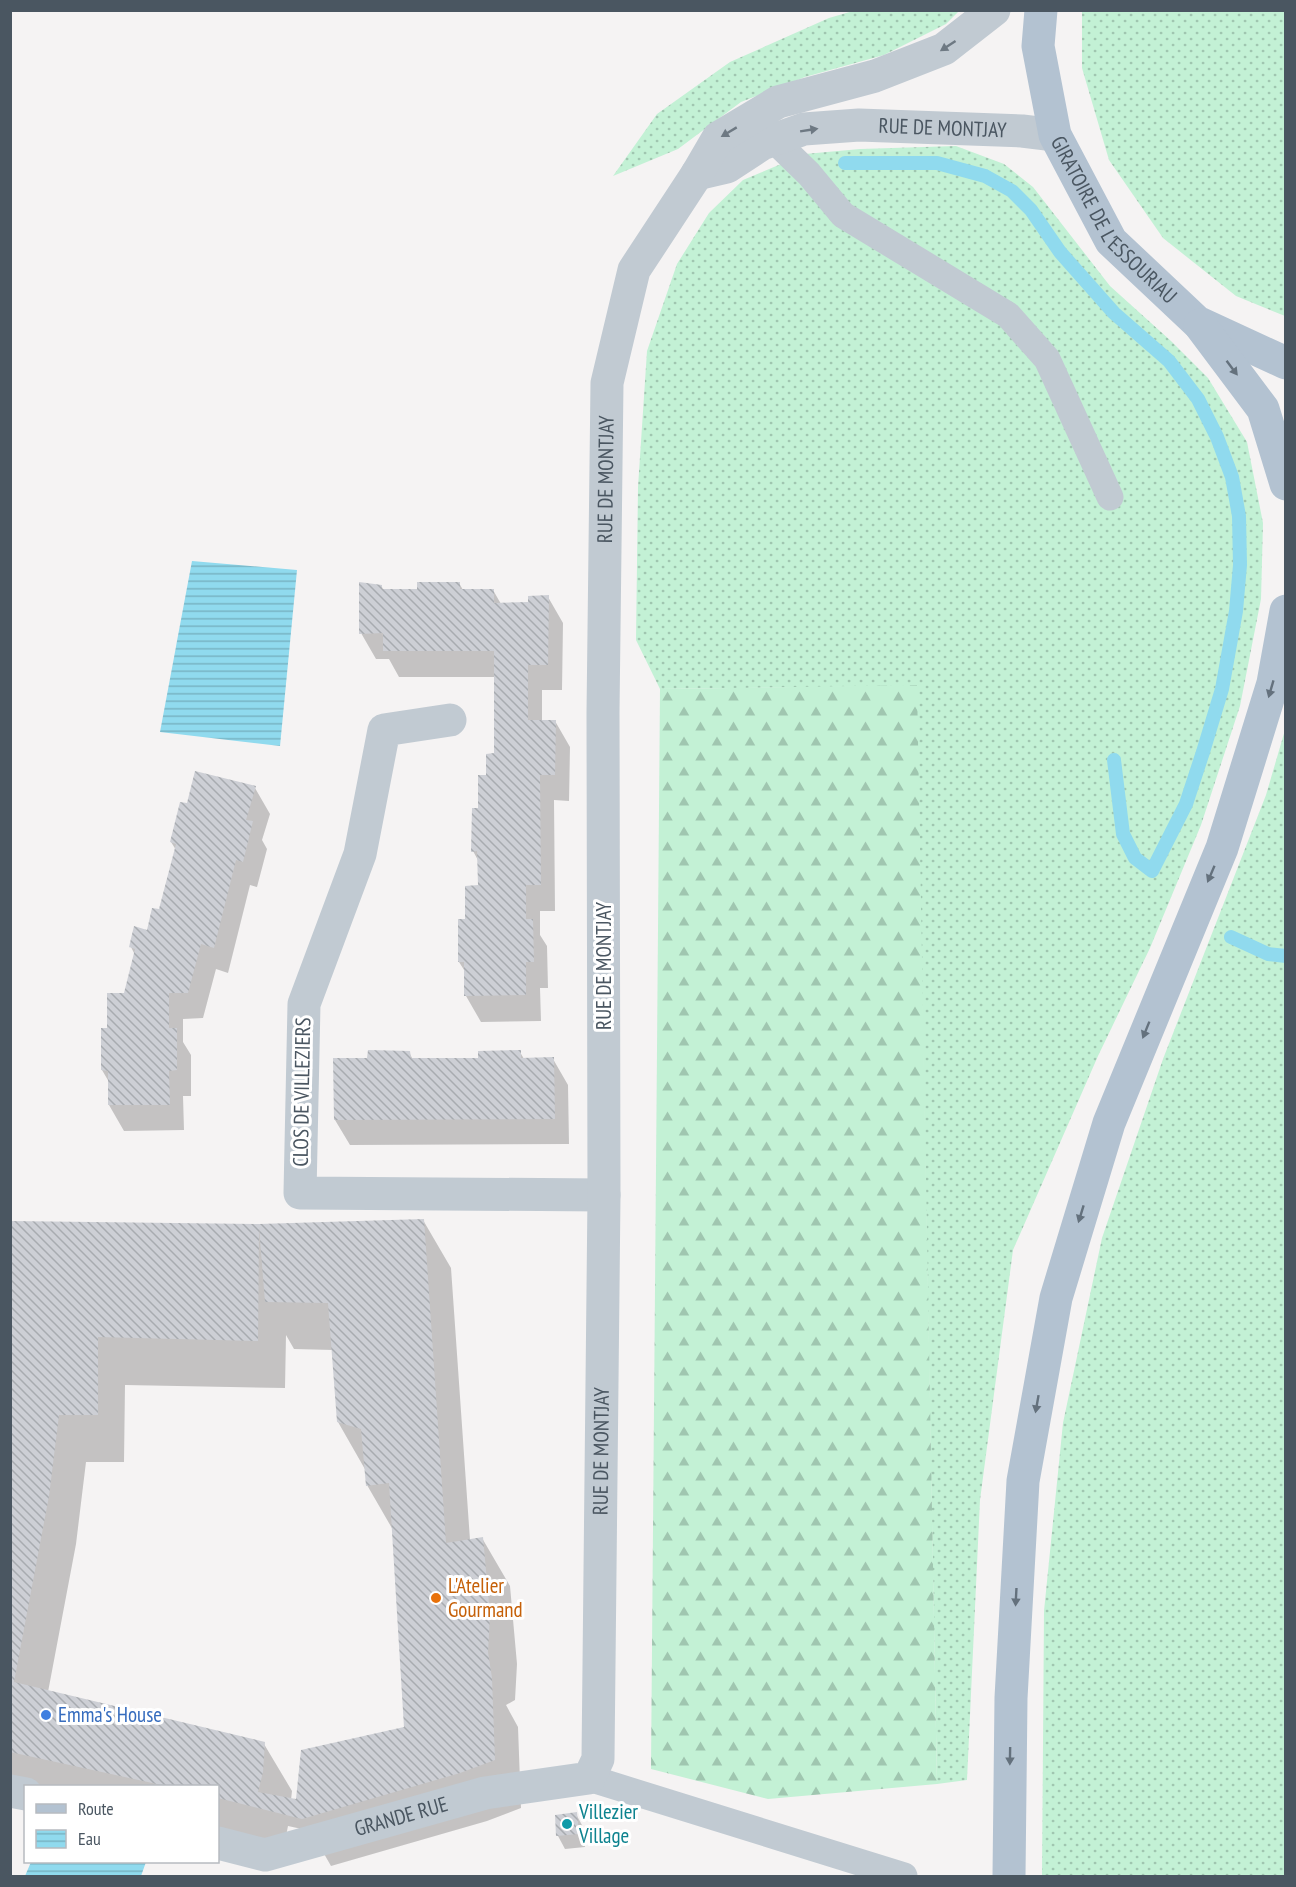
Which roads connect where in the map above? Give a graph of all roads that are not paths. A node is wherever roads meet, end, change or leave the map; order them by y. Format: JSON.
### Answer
{"nodes":[{"id":1,"x":994,"y":10,"type":"edge"},
{"id":2,"x":1041,"y":10,"type":"edge"},
{"id":3,"x":1055,"y":135,"type":"junction"},
{"id":4,"x":774,"y":140,"type":"junction"},
{"id":5,"x":697,"y":174,"type":"junction"},
{"id":6,"x":1197,"y":322,"type":"junction"},
{"id":7,"x":1286,"y":363,"type":"edge"},
{"id":8,"x":1286,"y":484,"type":"edge"},
{"id":9,"x":1110,"y":497,"type":"dead end"},
{"id":10,"x":1286,"y":611,"type":"edge"},
{"id":11,"x":450,"y":720,"type":"dead end"},
{"id":12,"x":604,"y":1195,"type":"junction"},
{"id":13,"x":589,"y":1778,"type":"junction"},
{"id":14,"x":219,"y":1844,"type":"edge"},
{"id":15,"x":264,"y":1866,"type":"edge"},
{"id":16,"x":904,"y":1876,"type":"edge"},
{"id":17,"x":1009,"y":1876,"type":"edge"}],
"edges":[{"from":1,"to":5,"type":"street","name":"RUE DE MONTJAY","one_way":true},
{"from":2,"to":3,"type":"main road","name":"GIRATOIRE DE L'ESSOURIAU"},
{"from":4,"to":3,"type":"street","name":"RUE DE MONTJAY","one_way":true},
{"from":3,"to":6,"type":"main road","name":"GIRATOIRE DE L'ESSOURIAU"},
{"from":4,"to":5,"type":"street","name":"RUE DE MONTJAY"},
{"from":4,"to":9,"type":"lane"},
{"from":5,"to":12,"type":"street","name":"RUE DE MONTJAY"},
{"from":6,"to":7,"type":"main road","name":"GIRATOIRE DE L'ESSOURIAU"},
{"from":6,"to":8,"type":"main road","one_way":true},
{"from":10,"to":17,"type":"main road","one_way":true},
{"from":11,"to":12,"type":"street","name":"CLOS DE VILLEZIERS"},
{"from":12,"to":13,"type":"street","name":"RUE DE MONTJAY"},
{"from":13,"to":15,"type":"street","name":"GRANDE RUE"},
{"from":13,"to":16,"type":"lane"},
{"from":14,"to":15,"type":"street","name":"GRANDE RUE"}]}
